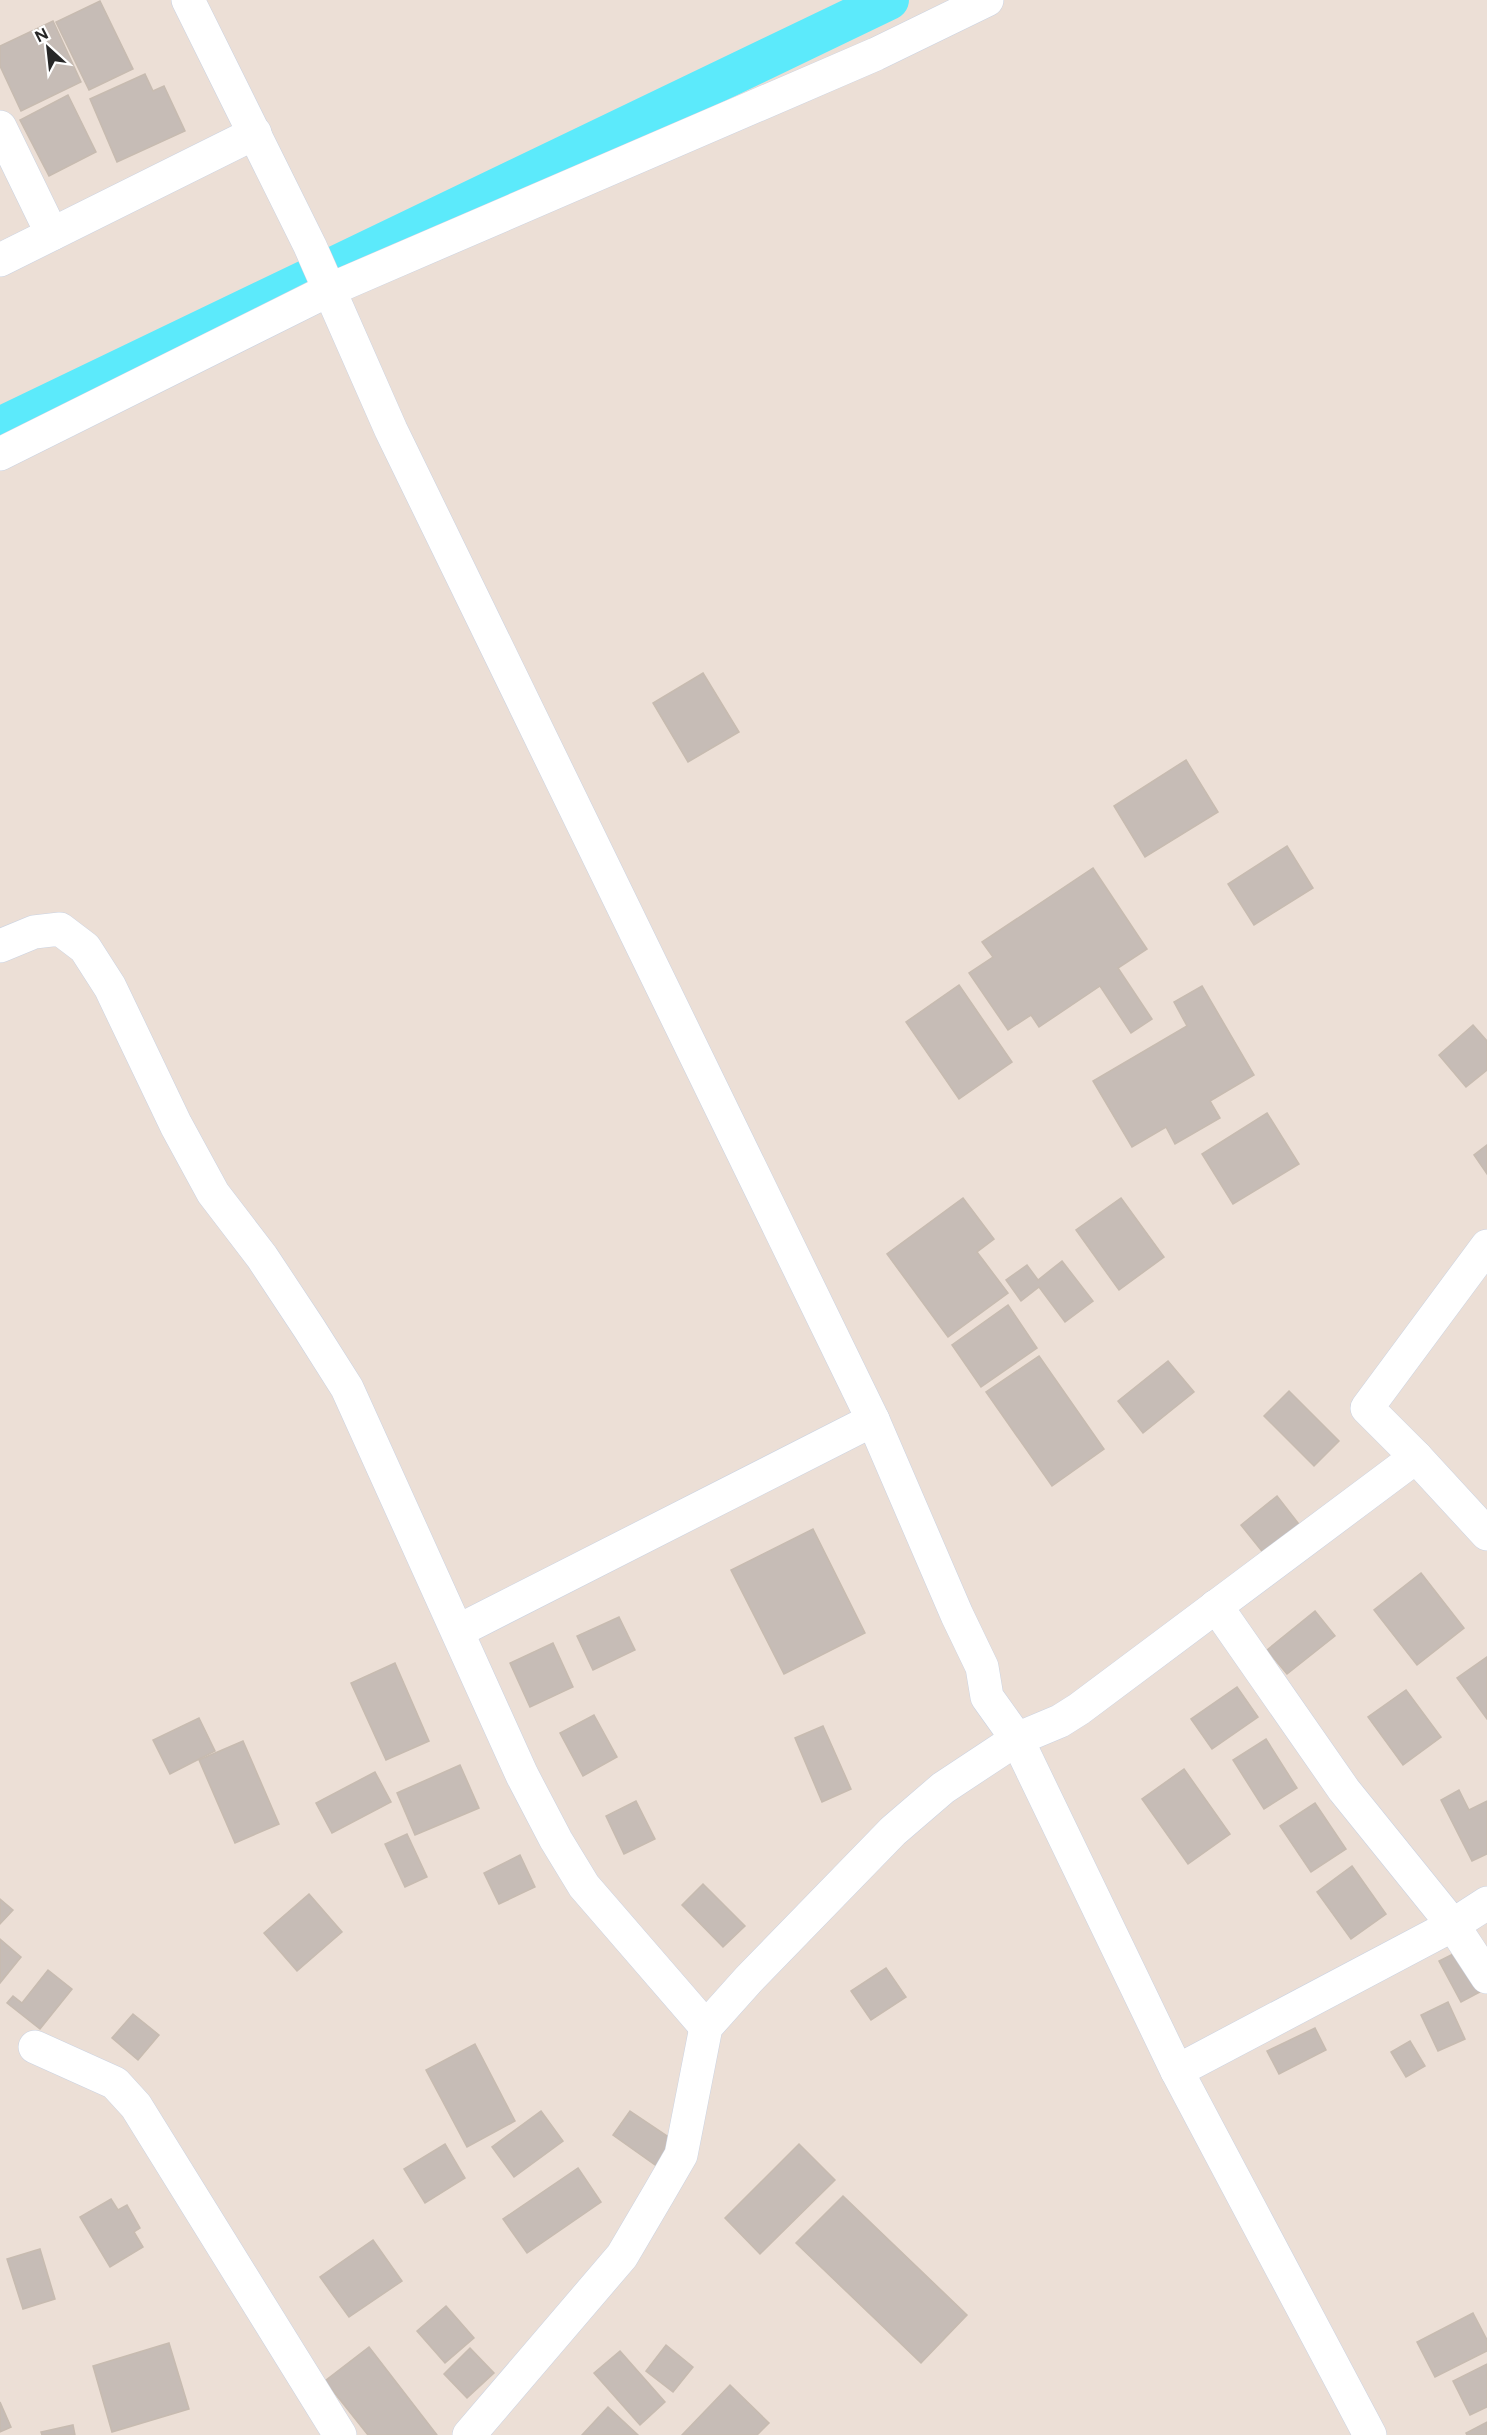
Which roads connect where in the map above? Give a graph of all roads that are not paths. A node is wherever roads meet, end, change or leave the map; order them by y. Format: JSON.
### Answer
{"nodes":[{"id":1,"x":188,"y":0,"type":"edge"},
{"id":2,"x":987,"y":0,"type":"edge"},
{"id":3,"x":0,"y":127,"type":"edge"},
{"id":4,"x":255,"y":133,"type":"junction"},
{"id":5,"x":52,"y":234,"type":"junction"},
{"id":6,"x":0,"y":260,"type":"edge"},
{"id":7,"x":328,"y":288,"type":"junction"},
{"id":8,"x":0,"y":454,"type":"edge"},
{"id":9,"x":0,"y":946,"type":"edge"},
{"id":10,"x":1487,"y":1246,"type":"edge"},
{"id":11,"x":873,"y":1420,"type":"junction"},
{"id":12,"x":1416,"y":1457,"type":"junction"},
{"id":13,"x":1487,"y":1534,"type":"edge"},
{"id":14,"x":1216,"y":1606,"type":"junction"},
{"id":15,"x":458,"y":1631,"type":"junction"},
{"id":16,"x":1017,"y":1739,"type":"junction"},
{"id":17,"x":1487,"y":1903,"type":"edge"},
{"id":18,"x":1453,"y":1924,"type":"junction"},
{"id":19,"x":1487,"y":1977,"type":"edge"},
{"id":20,"x":706,"y":2027,"type":"junction"},
{"id":21,"x":34,"y":2047,"type":"dead end"},
{"id":22,"x":1176,"y":2071,"type":"junction"},
{"id":23,"x":340,"y":2435,"type":"edge"},
{"id":24,"x":469,"y":2435,"type":"edge"},
{"id":25,"x":1370,"y":2435,"type":"edge"}],
"edges":[{"from":1,"to":4,"type":"street"},
{"from":2,"to":7,"type":"street"},
{"from":3,"to":5,"type":"street"},
{"from":4,"to":5,"type":"street"},
{"from":4,"to":7,"type":"street"},
{"from":5,"to":6,"type":"street"},
{"from":7,"to":8,"type":"street"},
{"from":7,"to":11,"type":"street"},
{"from":9,"to":15,"type":"street"},
{"from":10,"to":12,"type":"street"},
{"from":11,"to":15,"type":"street"},
{"from":11,"to":16,"type":"street"},
{"from":12,"to":13,"type":"street"},
{"from":12,"to":14,"type":"street"},
{"from":14,"to":16,"type":"street"},
{"from":14,"to":18,"type":"street"},
{"from":15,"to":20,"type":"street"},
{"from":16,"to":20,"type":"street"},
{"from":16,"to":22,"type":"street"},
{"from":17,"to":18,"type":"street"},
{"from":18,"to":19,"type":"street"},
{"from":18,"to":22,"type":"street"},
{"from":20,"to":24,"type":"street"},
{"from":21,"to":23,"type":"street"},
{"from":22,"to":25,"type":"street"}]}
